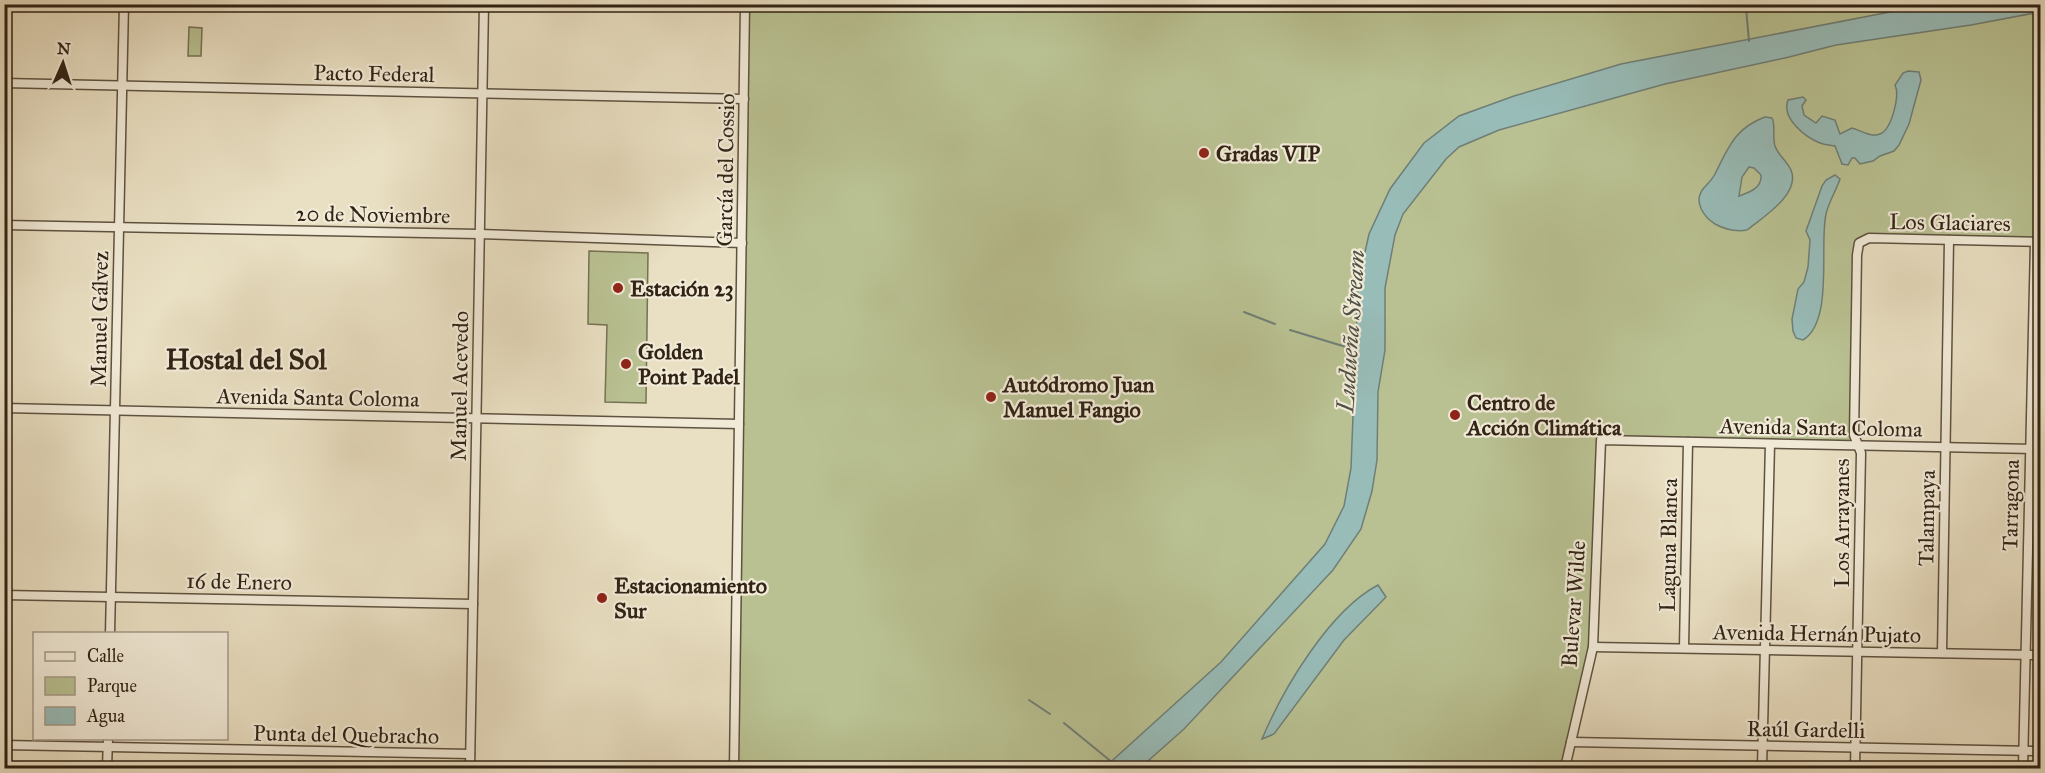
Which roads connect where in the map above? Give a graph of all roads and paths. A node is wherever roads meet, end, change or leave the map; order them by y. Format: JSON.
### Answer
{"nodes":[{"id":1,"x":124,"y":4,"type":"edge"},
{"id":2,"x":484,"y":4,"type":"edge"},
{"id":3,"x":745,"y":4,"type":"edge"},
{"id":4,"x":4,"y":83,"type":"edge"},
{"id":5,"x":123,"y":86,"type":"junction"},
{"id":6,"x":482,"y":93,"type":"junction"},
{"id":7,"x":744,"y":99,"type":"junction"},
{"id":8,"x":4,"y":225,"type":"edge"},
{"id":9,"x":119,"y":227,"type":"junction"},
{"id":10,"x":479,"y":234,"type":"junction"},
{"id":11,"x":1949,"y":240,"type":"junction"},
{"id":12,"x":2038,"y":242,"type":"edge"},
{"id":13,"x":742,"y":243,"type":"junction"},
{"id":14,"x":1859,"y":243,"type":"joint"},
{"id":15,"x":4,"y":408,"type":"edge"},
{"id":16,"x":115,"y":410,"type":"junction"},
{"id":17,"x":476,"y":418,"type":"junction"},
{"id":18,"x":738,"y":424,"type":"junction"},
{"id":19,"x":1601,"y":440,"type":"joint"},
{"id":20,"x":1688,"y":442,"type":"junction"},
{"id":21,"x":1770,"y":444,"type":"junction"},
{"id":22,"x":1858,"y":445,"type":"junction"},
{"id":23,"x":1945,"y":447,"type":"junction"},
{"id":24,"x":2030,"y":449,"type":"junction"},
{"id":25,"x":2040,"y":449,"type":"edge"},
{"id":26,"x":4,"y":595,"type":"edge"},
{"id":27,"x":111,"y":597,"type":"junction"},
{"id":28,"x":473,"y":604,"type":"junction"},
{"id":29,"x":110,"y":632,"type":"edge"},
{"id":30,"x":1593,"y":647,"type":"junction"},
{"id":31,"x":1684,"y":648,"type":"junction"},
{"id":32,"x":1765,"y":650,"type":"junction"},
{"id":33,"x":1857,"y":652,"type":"junction"},
{"id":34,"x":1942,"y":653,"type":"junction"},
{"id":35,"x":2025,"y":655,"type":"junction"},
{"id":36,"x":2040,"y":655,"type":"edge"},
{"id":37,"x":1571,"y":742,"type":"junction"},
{"id":38,"x":108,"y":743,"type":"edge"},
{"id":39,"x":4,"y":745,"type":"edge"},
{"id":40,"x":1763,"y":746,"type":"junction"},
{"id":41,"x":1856,"y":748,"type":"junction"},
{"id":42,"x":2023,"y":751,"type":"junction"},
{"id":43,"x":2040,"y":751,"type":"edge"},
{"id":44,"x":470,"y":754,"type":"junction"},
{"id":45,"x":107,"y":768,"type":"edge"},
{"id":46,"x":470,"y":768,"type":"edge"},
{"id":47,"x":734,"y":768,"type":"edge"},
{"id":48,"x":1565,"y":768,"type":"edge"},
{"id":49,"x":1762,"y":768,"type":"edge"},
{"id":50,"x":1855,"y":768,"type":"edge"},
{"id":51,"x":2023,"y":768,"type":"edge"}],
"edges":[{"from":1,"to":5,"type":"street","name":"Manuel Gálvez"},
{"from":2,"to":6,"type":"street","name":"Manuel Acevedo"},
{"from":3,"to":7,"type":"street","name":"García del Cossio"},
{"from":4,"to":5,"type":"street","name":"Pacto Federal"},
{"from":5,"to":6,"type":"street","name":"Pacto Federal"},
{"from":5,"to":9,"type":"street","name":"Manuel Gálvez"},
{"from":6,"to":7,"type":"street","name":"Pacto Federal"},
{"from":6,"to":10,"type":"street","name":"Manuel Acevedo"},
{"from":7,"to":13,"type":"street","name":"García del Cossio"},
{"from":8,"to":9,"type":"street","name":"20 de Noviembre"},
{"from":9,"to":10,"type":"street","name":"20 de Noviembre"},
{"from":9,"to":16,"type":"street","name":"Manuel Gálvez"},
{"from":10,"to":13,"type":"street","name":"20 de Noviembre"},
{"from":10,"to":17,"type":"street","name":"Manuel Acevedo"},
{"from":11,"to":12,"type":"street","name":"Los Glaciares"},
{"from":11,"to":14,"type":"street","name":"Los Glaciares"},
{"from":11,"to":23,"type":"street","name":"Talampaya"},
{"from":12,"to":24,"type":"street","name":"Tarragona"},
{"from":13,"to":18,"type":"street","name":"García del Cossio"},
{"from":14,"to":22,"type":"street","name":"Los Arrayanes"},
{"from":15,"to":16,"type":"street","name":"Avenida Santa Coloma"},
{"from":16,"to":17,"type":"street","name":"Avenida Santa Coloma"},
{"from":16,"to":27,"type":"street","name":"Manuel Gálvez"},
{"from":17,"to":18,"type":"street","name":"Avenida Santa Coloma"},
{"from":17,"to":28,"type":"street","name":"Manuel Acevedo"},
{"from":18,"to":47,"type":"street","name":"García del Cossio"},
{"from":19,"to":20,"type":"street","name":"Avenida Santa Coloma"},
{"from":19,"to":30,"type":"street","name":"Bulevar Wilde"},
{"from":20,"to":21,"type":"street","name":"Avenida Santa Coloma"},
{"from":20,"to":31,"type":"street","name":"Laguna Blanca"},
{"from":21,"to":22,"type":"street","name":"Avenida Santa Coloma"},
{"from":21,"to":32,"type":"street"},
{"from":22,"to":23,"type":"street","name":"Avenida Santa Coloma"},
{"from":22,"to":33,"type":"street","name":"Los Arrayanes"},
{"from":23,"to":24,"type":"street","name":"Avenida Santa Coloma"},
{"from":23,"to":34,"type":"street","name":"Talampaya"},
{"from":24,"to":25,"type":"street","name":"Avenida Santa Coloma"},
{"from":24,"to":35,"type":"street","name":"Tarragona"},
{"from":26,"to":27,"type":"street","name":"16 de Enero"},
{"from":27,"to":28,"type":"street","name":"16 de Enero"},
{"from":27,"to":29,"type":"street","name":"Manuel Gálvez"},
{"from":28,"to":44,"type":"street","name":"Manuel Acevedo"},
{"from":30,"to":31,"type":"street","name":"Avenida Hernán Pujato"},
{"from":30,"to":37,"type":"street","name":"Bulevar Wilde"},
{"from":31,"to":32,"type":"street","name":"Avenida Hernán Pujato"},
{"from":32,"to":33,"type":"street","name":"Avenida Hernán Pujato"},
{"from":32,"to":40,"type":"street"},
{"from":33,"to":34,"type":"street","name":"Avenida Hernán Pujato"},
{"from":33,"to":41,"type":"street","name":"Los Arrayanes"},
{"from":34,"to":35,"type":"street","name":"Avenida Hernán Pujato"},
{"from":35,"to":36,"type":"street","name":"Avenida Hernán Pujato"},
{"from":35,"to":42,"type":"street","name":"Tarragona"},
{"from":37,"to":40,"type":"street","name":"Raúl Gardelli"},
{"from":37,"to":48,"type":"street","name":"Bulevar Wilde"},
{"from":38,"to":39,"type":"street","name":"Punta del Quebracho"},
{"from":38,"to":44,"type":"street","name":"Punta del Quebracho"},
{"from":38,"to":45,"type":"street"},
{"from":40,"to":41,"type":"street","name":"Raúl Gardelli"},
{"from":40,"to":49,"type":"street"},
{"from":41,"to":42,"type":"street","name":"Raúl Gardelli"},
{"from":41,"to":50,"type":"street","name":"Los Arrayanes"},
{"from":42,"to":43,"type":"street","name":"Raúl Gardelli"},
{"from":42,"to":51,"type":"street","name":"Tarragona"},
{"from":44,"to":46,"type":"street","name":"Manuel Acevedo"}]}
